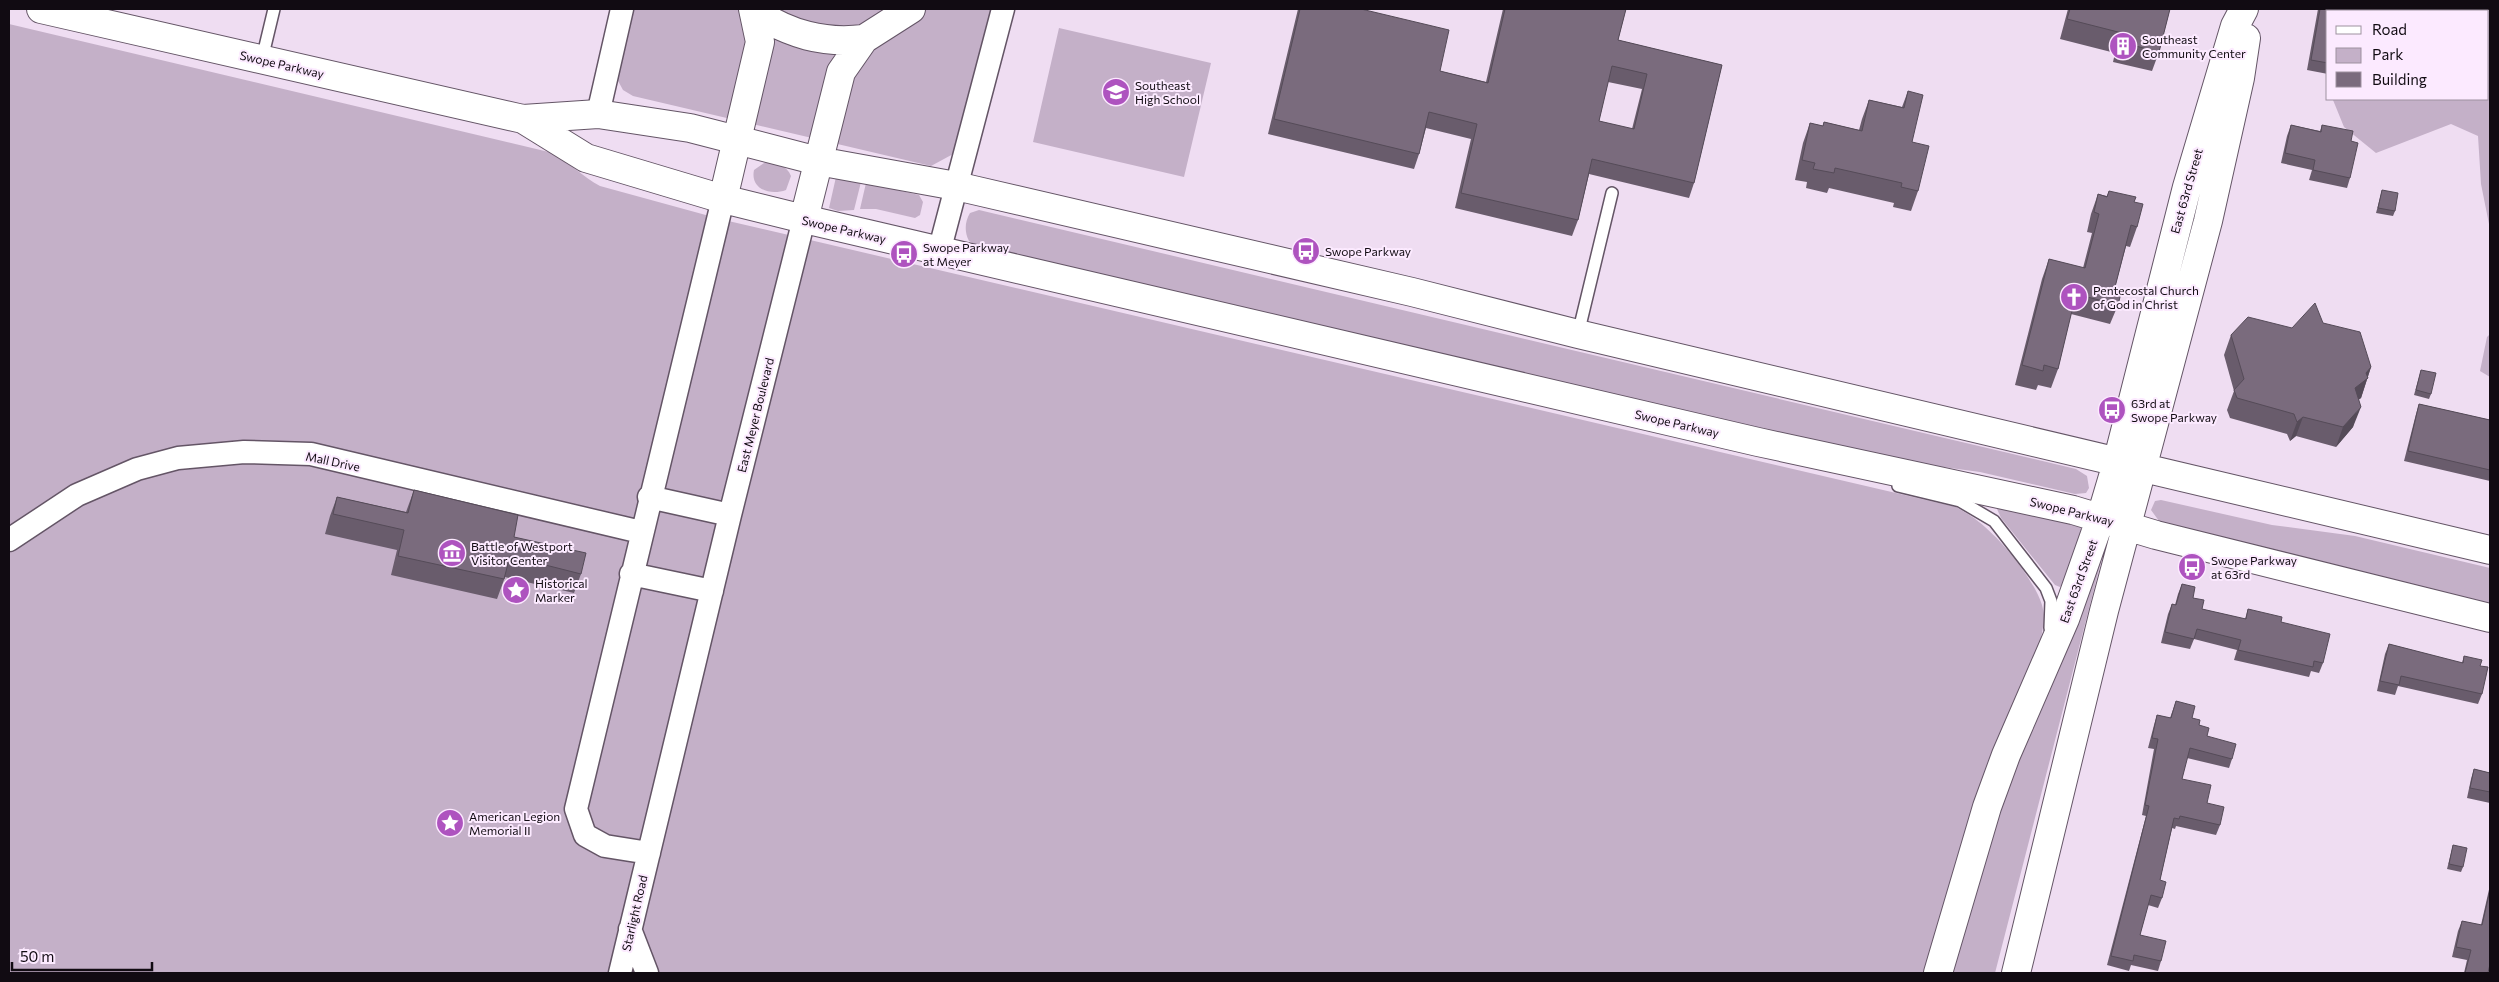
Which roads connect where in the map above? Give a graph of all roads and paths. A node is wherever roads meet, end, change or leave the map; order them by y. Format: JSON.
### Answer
{"nodes":[{"id":1,"x":41,"y":9,"type":"edge"},
{"id":2,"x":274,"y":9,"type":"edge"},
{"id":3,"x":622,"y":9,"type":"edge"},
{"id":4,"x":911,"y":9,"type":"edge"},
{"id":5,"x":1003,"y":9,"type":"edge"},
{"id":6,"x":2244,"y":9,"type":"edge"},
{"id":7,"x":2250,"y":9,"type":"edge"},
{"id":8,"x":754,"y":10,"type":"edge"},
{"id":9,"x":864,"y":39,"type":"junction"},
{"id":10,"x":262,"y":59,"type":"junction"},
{"id":11,"x":598,"y":114,"type":"junction"},
{"id":12,"x":523,"y":119,"type":"junction"},
{"id":13,"x":737,"y":141,"type":"junction"},
{"id":14,"x":818,"y":161,"type":"junction"},
{"id":15,"x":956,"y":186,"type":"junction"},
{"id":16,"x":1612,"y":193,"type":"dead end"},
{"id":17,"x":722,"y":199,"type":"junction"},
{"id":18,"x":804,"y":219,"type":"junction"},
{"id":19,"x":939,"y":252,"type":"junction"},
{"id":20,"x":1578,"y":334,"type":"junction"},
{"id":21,"x":1758,"y":442,"type":"junction"},
{"id":22,"x":2117,"y":463,"type":"junction"},
{"id":23,"x":2143,"y":469,"type":"junction"},
{"id":24,"x":1857,"y":476,"type":"dead end"},
{"id":25,"x":1885,"y":483,"type":"dead end"},
{"id":26,"x":649,"y":497,"type":"junction"},
{"id":27,"x":730,"y":515,"type":"junction"},
{"id":28,"x":2101,"y":517,"type":"junction"},
{"id":29,"x":2128,"y":526,"type":"junction"},
{"id":30,"x":641,"y":532,"type":"junction"},
{"id":31,"x":9,"y":540,"type":"edge"},
{"id":32,"x":2490,"y":550,"type":"edge"},
{"id":33,"x":631,"y":574,"type":"junction"},
{"id":34,"x":712,"y":591,"type":"junction"},
{"id":35,"x":2490,"y":618,"type":"edge"},
{"id":36,"x":2006,"y":755,"type":"junction"},
{"id":37,"x":649,"y":853,"type":"junction"},
{"id":38,"x":630,"y":929,"type":"junction"},
{"id":39,"x":620,"y":973,"type":"edge"},
{"id":40,"x":647,"y":973,"type":"edge"},
{"id":41,"x":1938,"y":973,"type":"edge"},
{"id":42,"x":2016,"y":973,"type":"edge"}],
"edges":[{"from":1,"to":10,"type":"main road","name":"Swope Parkway"},
{"from":2,"to":10,"type":"lane"},
{"from":3,"to":11,"type":"street"},
{"from":4,"to":9,"type":"main road","name":"East Meyer Boulevard"},
{"from":5,"to":15,"type":"street"},
{"from":6,"to":22,"type":"main road","name":"East 63rd Street"},
{"from":7,"to":23,"type":"main road","name":"East 63rd Street"},
{"from":8,"to":9,"type":"main road"},
{"from":8,"to":13,"type":"main road"},
{"from":9,"to":14,"type":"main road","name":"East Meyer Boulevard"},
{"from":10,"to":12,"type":"main road","name":"Swope Parkway"},
{"from":11,"to":12,"type":"main road","name":"Swope Parkway"},
{"from":11,"to":13,"type":"main road","name":"Swope Parkway"},
{"from":12,"to":17,"type":"main road","name":"Swope Parkway"},
{"from":13,"to":14,"type":"main road","name":"Swope Parkway"},
{"from":13,"to":17,"type":"main road"},
{"from":14,"to":15,"type":"main road","name":"Swope Parkway"},
{"from":14,"to":18,"type":"main road","name":"East Meyer Boulevard"},
{"from":15,"to":19,"type":"street"},
{"from":15,"to":20,"type":"main road","name":"Swope Parkway"},
{"from":16,"to":20,"type":"lane"},
{"from":17,"to":18,"type":"main road","name":"Swope Parkway"},
{"from":17,"to":26,"type":"street"},
{"from":18,"to":19,"type":"main road","name":"Swope Parkway"},
{"from":18,"to":27,"type":"street","name":"East Meyer Boulevard"},
{"from":19,"to":21,"type":"main road","name":"Swope Parkway"},
{"from":20,"to":22,"type":"main road","name":"Swope Parkway"},
{"from":21,"to":24,"type":"lane"},
{"from":21,"to":28,"type":"main road","name":"Swope Parkway"},
{"from":22,"to":23,"type":"main road","name":"Swope Parkway"},
{"from":22,"to":28,"type":"main road","name":"East 63rd Street"},
{"from":23,"to":29,"type":"main road","name":"East 63rd Street"},
{"from":23,"to":32,"type":"main road","name":"Swope Parkway"},
{"from":25,"to":36,"type":"lane"},
{"from":26,"to":27,"type":"street"},
{"from":26,"to":30,"type":"street"},
{"from":27,"to":34,"type":"street","name":"East Meyer Boulevard"},
{"from":28,"to":29,"type":"main road","name":"Swope Parkway"},
{"from":28,"to":36,"type":"main road","name":"East 63rd Street"},
{"from":29,"to":35,"type":"main road","name":"Swope Parkway"},
{"from":29,"to":42,"type":"main road","name":"East 63rd Street"},
{"from":30,"to":31,"type":"street","name":"Mall Drive"},
{"from":30,"to":33,"type":"street"},
{"from":33,"to":34,"type":"street"},
{"from":33,"to":37,"type":"street"},
{"from":34,"to":37,"type":"street","name":"East Meyer Boulevard"},
{"from":36,"to":41,"type":"main road","name":"East 63rd Street"},
{"from":37,"to":38,"type":"street","name":"Starlight Road"},
{"from":38,"to":39,"type":"street","name":"Starlight Road"},
{"from":38,"to":40,"type":"street"}]}
